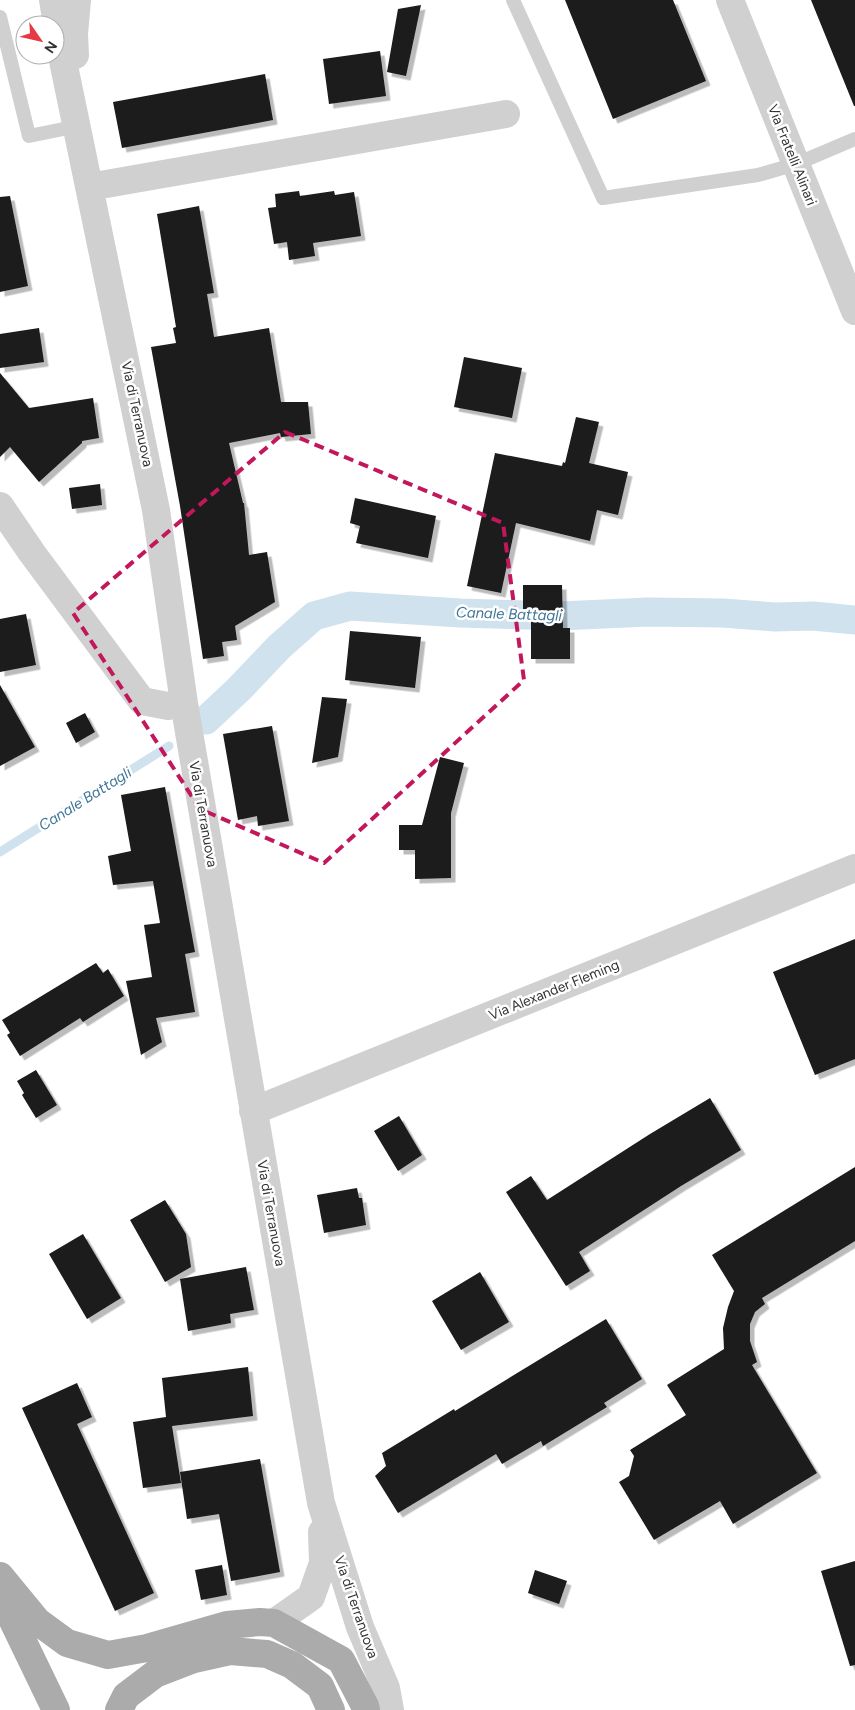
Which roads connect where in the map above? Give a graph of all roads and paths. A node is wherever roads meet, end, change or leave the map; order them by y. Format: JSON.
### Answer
{"nodes":[{"id":1,"x":53,"y":0,"type":"edge"},
{"id":2,"x":77,"y":0,"type":"edge"},
{"id":3,"x":514,"y":0,"type":"edge"},
{"id":4,"x":730,"y":0,"type":"edge"},
{"id":5,"x":0,"y":17,"type":"edge"},
{"id":6,"x":506,"y":114,"type":"dead end"},
{"id":7,"x":78,"y":126,"type":"junction"},
{"id":8,"x":855,"y":139,"type":"edge"},
{"id":9,"x":796,"y":164,"type":"junction"},
{"id":10,"x":89,"y":187,"type":"junction"},
{"id":11,"x":855,"y":311,"type":"edge"},
{"id":12,"x":0,"y":506,"type":"edge"},
{"id":13,"x":184,"y":702,"type":"junction"},
{"id":14,"x":855,"y":868,"type":"edge"},
{"id":15,"x":253,"y":1111,"type":"junction"},
{"id":16,"x":321,"y":1503,"type":"junction"},
{"id":17,"x":0,"y":1576,"type":"edge"},
{"id":18,"x":0,"y":1594,"type":"edge"},
{"id":19,"x":274,"y":1623,"type":"junction"},
{"id":20,"x":56,"y":1710,"type":"edge"},
{"id":21,"x":119,"y":1710,"type":"edge"},
{"id":22,"x":331,"y":1710,"type":"edge"},
{"id":23,"x":366,"y":1710,"type":"edge"},
{"id":24,"x":390,"y":1710,"type":"edge"}],
"edges":[{"from":1,"to":7,"type":"street","name":"Via di Terranuova"},
{"from":2,"to":7,"type":"street","name":"Via di Terranuova"},
{"from":3,"to":9,"type":"lane"},
{"from":4,"to":9,"type":"street","name":"Via Fratelli Alinari"},
{"from":5,"to":7,"type":"lane"},
{"from":6,"to":10,"type":"street"},
{"from":7,"to":10,"type":"street","name":"Via di Terranuova"},
{"from":8,"to":9,"type":"lane"},
{"from":9,"to":11,"type":"street","name":"Via Fratelli Alinari"},
{"from":10,"to":13,"type":"street","name":"Via di Terranuova"},
{"from":12,"to":13,"type":"street"},
{"from":13,"to":15,"type":"street","name":"Via di Terranuova"},
{"from":14,"to":15,"type":"street","name":"Via Alexander Fleming"},
{"from":15,"to":16,"type":"street","name":"Via di Terranuova"},
{"from":16,"to":19,"type":"street","name":"Via di Terranuova"},
{"from":16,"to":24,"type":"street","name":"Via di Terranuova"},
{"from":17,"to":19,"type":"main road"},
{"from":18,"to":20,"type":"main road"},
{"from":19,"to":23,"type":"main road"},
{"from":21,"to":22,"type":"main road"}]}
